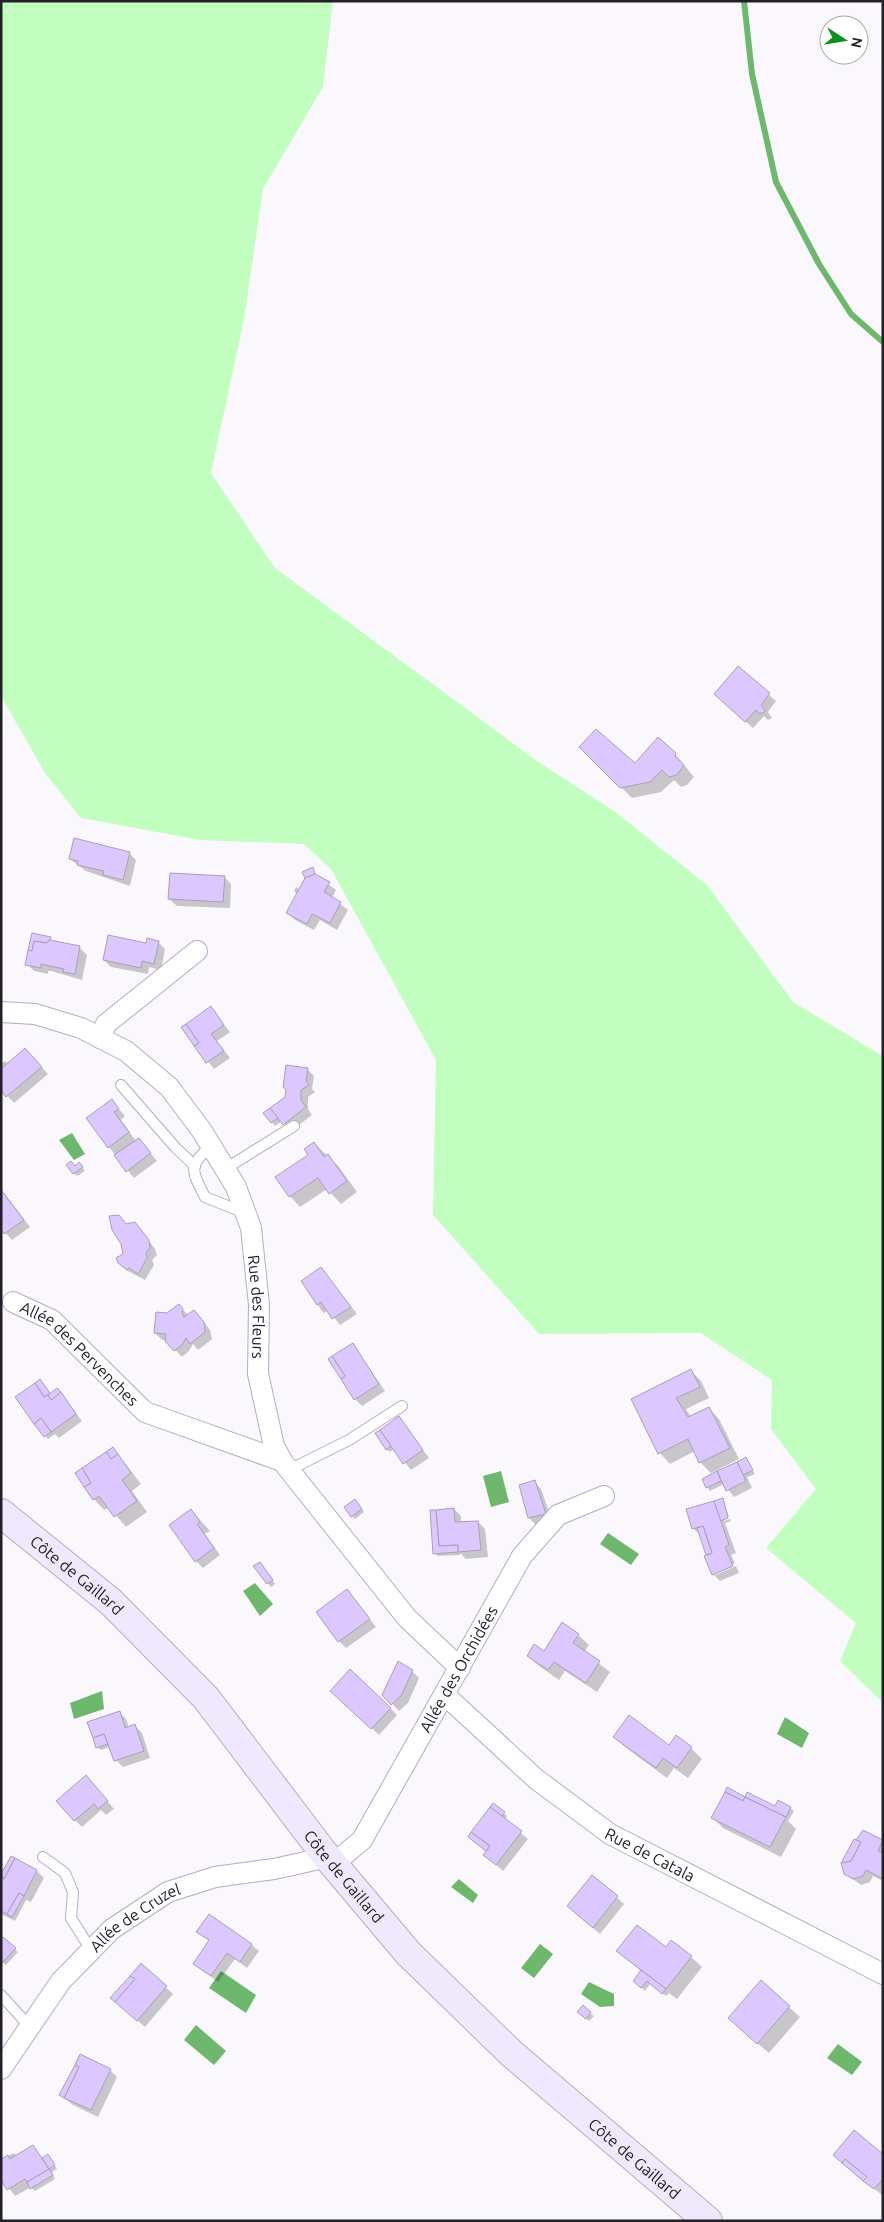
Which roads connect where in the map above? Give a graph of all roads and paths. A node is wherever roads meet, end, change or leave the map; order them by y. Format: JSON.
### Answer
{"nodes":[{"id":1,"x":197,"y":951,"type":"dead end"},
{"id":2,"x":1,"y":1012,"type":"edge"},
{"id":3,"x":100,"y":1038,"type":"junction"},
{"id":4,"x":121,"y":1085,"type":"dead end"},
{"id":5,"x":294,"y":1126,"type":"dead end"},
{"id":6,"x":211,"y":1146,"type":"junction"},
{"id":7,"x":195,"y":1166,"type":"junction"},
{"id":8,"x":225,"y":1169,"type":"junction"},
{"id":9,"x":246,"y":1214,"type":"junction"},
{"id":10,"x":13,"y":1302,"type":"dead end"},
{"id":11,"x":402,"y":1406,"type":"dead end"},
{"id":12,"x":285,"y":1465,"type":"junction"},
{"id":13,"x":604,"y":1496,"type":"dead end"},
{"id":14,"x":1,"y":1513,"type":"edge"},
{"id":15,"x":460,"y":1668,"type":"junction"},
{"id":16,"x":445,"y":1695,"type":"junction"},
{"id":17,"x":43,"y":1857,"type":"dead end"},
{"id":18,"x":330,"y":1861,"type":"junction"},
{"id":19,"x":91,"y":1950,"type":"junction"},
{"id":20,"x":883,"y":1974,"type":"edge"},
{"id":21,"x":1,"y":1995,"type":"edge"},
{"id":22,"x":30,"y":2027,"type":"junction"},
{"id":23,"x":1,"y":2069,"type":"edge"},
{"id":24,"x":692,"y":2215,"type":"edge"},
{"id":25,"x":708,"y":2221,"type":"edge"}],
"edges":[{"from":1,"to":3,"type":"street"},
{"from":2,"to":3,"type":"street","name":"Rue des Fleurs"},
{"from":3,"to":6,"type":"street","name":"Rue des Fleurs"},
{"from":4,"to":7,"type":"lane"},
{"from":5,"to":8,"type":"lane"},
{"from":6,"to":7,"type":"lane"},
{"from":6,"to":8,"type":"street","name":"Rue des Fleurs"},
{"from":7,"to":9,"type":"lane"},
{"from":8,"to":9,"type":"street","name":"Rue des Fleurs"},
{"from":9,"to":12,"type":"street","name":"Rue des Fleurs"},
{"from":10,"to":12,"type":"street","name":"Allée des Pervenches"},
{"from":11,"to":12,"type":"lane"},
{"from":12,"to":15,"type":"street","name":"Rue des Fleurs"},
{"from":13,"to":15,"type":"street","name":"Allée des Orchidées"},
{"from":14,"to":18,"type":"street","name":"Côte de Gaillard"},
{"from":15,"to":16,"type":"street","name":"Allée des Orchidées"},
{"from":16,"to":18,"type":"street","name":"Allée des Orchidées"},
{"from":16,"to":20,"type":"street","name":"Rue de Catala"},
{"from":17,"to":19,"type":"lane"},
{"from":18,"to":19,"type":"street","name":"Allée de Cruzel"},
{"from":18,"to":24,"type":"street","name":"Côte de Gaillard"},
{"from":19,"to":22,"type":"street","name":"Allée de Cruzel"},
{"from":21,"to":22,"type":"lane"},
{"from":22,"to":23,"type":"street","name":"Allée de Cruzel"},
{"from":24,"to":25,"type":"street","name":"Côte de Gaillard"}]}
